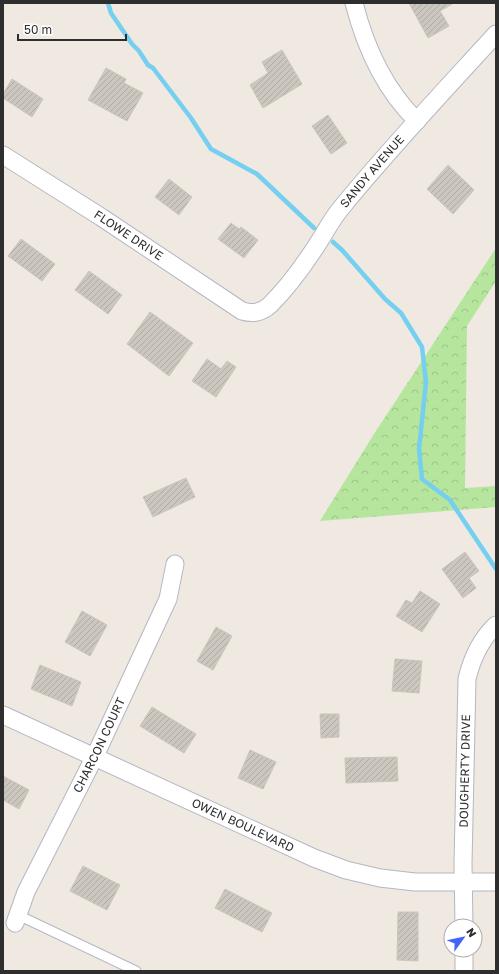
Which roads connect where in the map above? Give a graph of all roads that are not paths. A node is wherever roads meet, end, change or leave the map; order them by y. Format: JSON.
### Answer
{"nodes":[{"id":1,"x":354,"y":3,"type":"edge"},
{"id":2,"x":496,"y":34,"type":"edge"},
{"id":3,"x":417,"y":121,"type":"junction"},
{"id":4,"x":3,"y":155,"type":"edge"},
{"id":5,"x":255,"y":313,"type":"joint"},
{"id":6,"x":175,"y":564,"type":"dead end"},
{"id":7,"x":496,"y":625,"type":"edge"},
{"id":8,"x":3,"y":715,"type":"edge"},
{"id":9,"x":95,"y":756,"type":"junction"},
{"id":10,"x":496,"y":882,"type":"edge"},
{"id":11,"x":464,"y":883,"type":"junction"},
{"id":12,"x":464,"y":918,"type":"edge"},
{"id":13,"x":16,"y":919,"type":"joint"},
{"id":14,"x":464,"y":958,"type":"edge"},
{"id":15,"x":136,"y":971,"type":"edge"},
{"id":16,"x":464,"y":971,"type":"edge"}],
"edges":[{"from":1,"to":3,"type":"street"},
{"from":2,"to":3,"type":"street","name":"SANDY AVENUE"},
{"from":3,"to":5,"type":"street","name":"SANDY AVENUE"},
{"from":4,"to":5,"type":"street","name":"FLOWE DRIVE"},
{"from":6,"to":9,"type":"street","name":"CHARCON COURT"},
{"from":7,"to":11,"type":"street","name":"DOUGHERTY DRIVE"},
{"from":8,"to":9,"type":"street","name":"OWEN BOULEVARD"},
{"from":9,"to":11,"type":"street","name":"OWEN BOULEVARD"},
{"from":9,"to":13,"type":"street","name":"CHARCON COURT"},
{"from":10,"to":11,"type":"street","name":"OWEN BOULEVARD"},
{"from":11,"to":12,"type":"street","name":"DOUGHERTY DRIVE"},
{"from":13,"to":15,"type":"lane"},
{"from":14,"to":16,"type":"street"}]}
